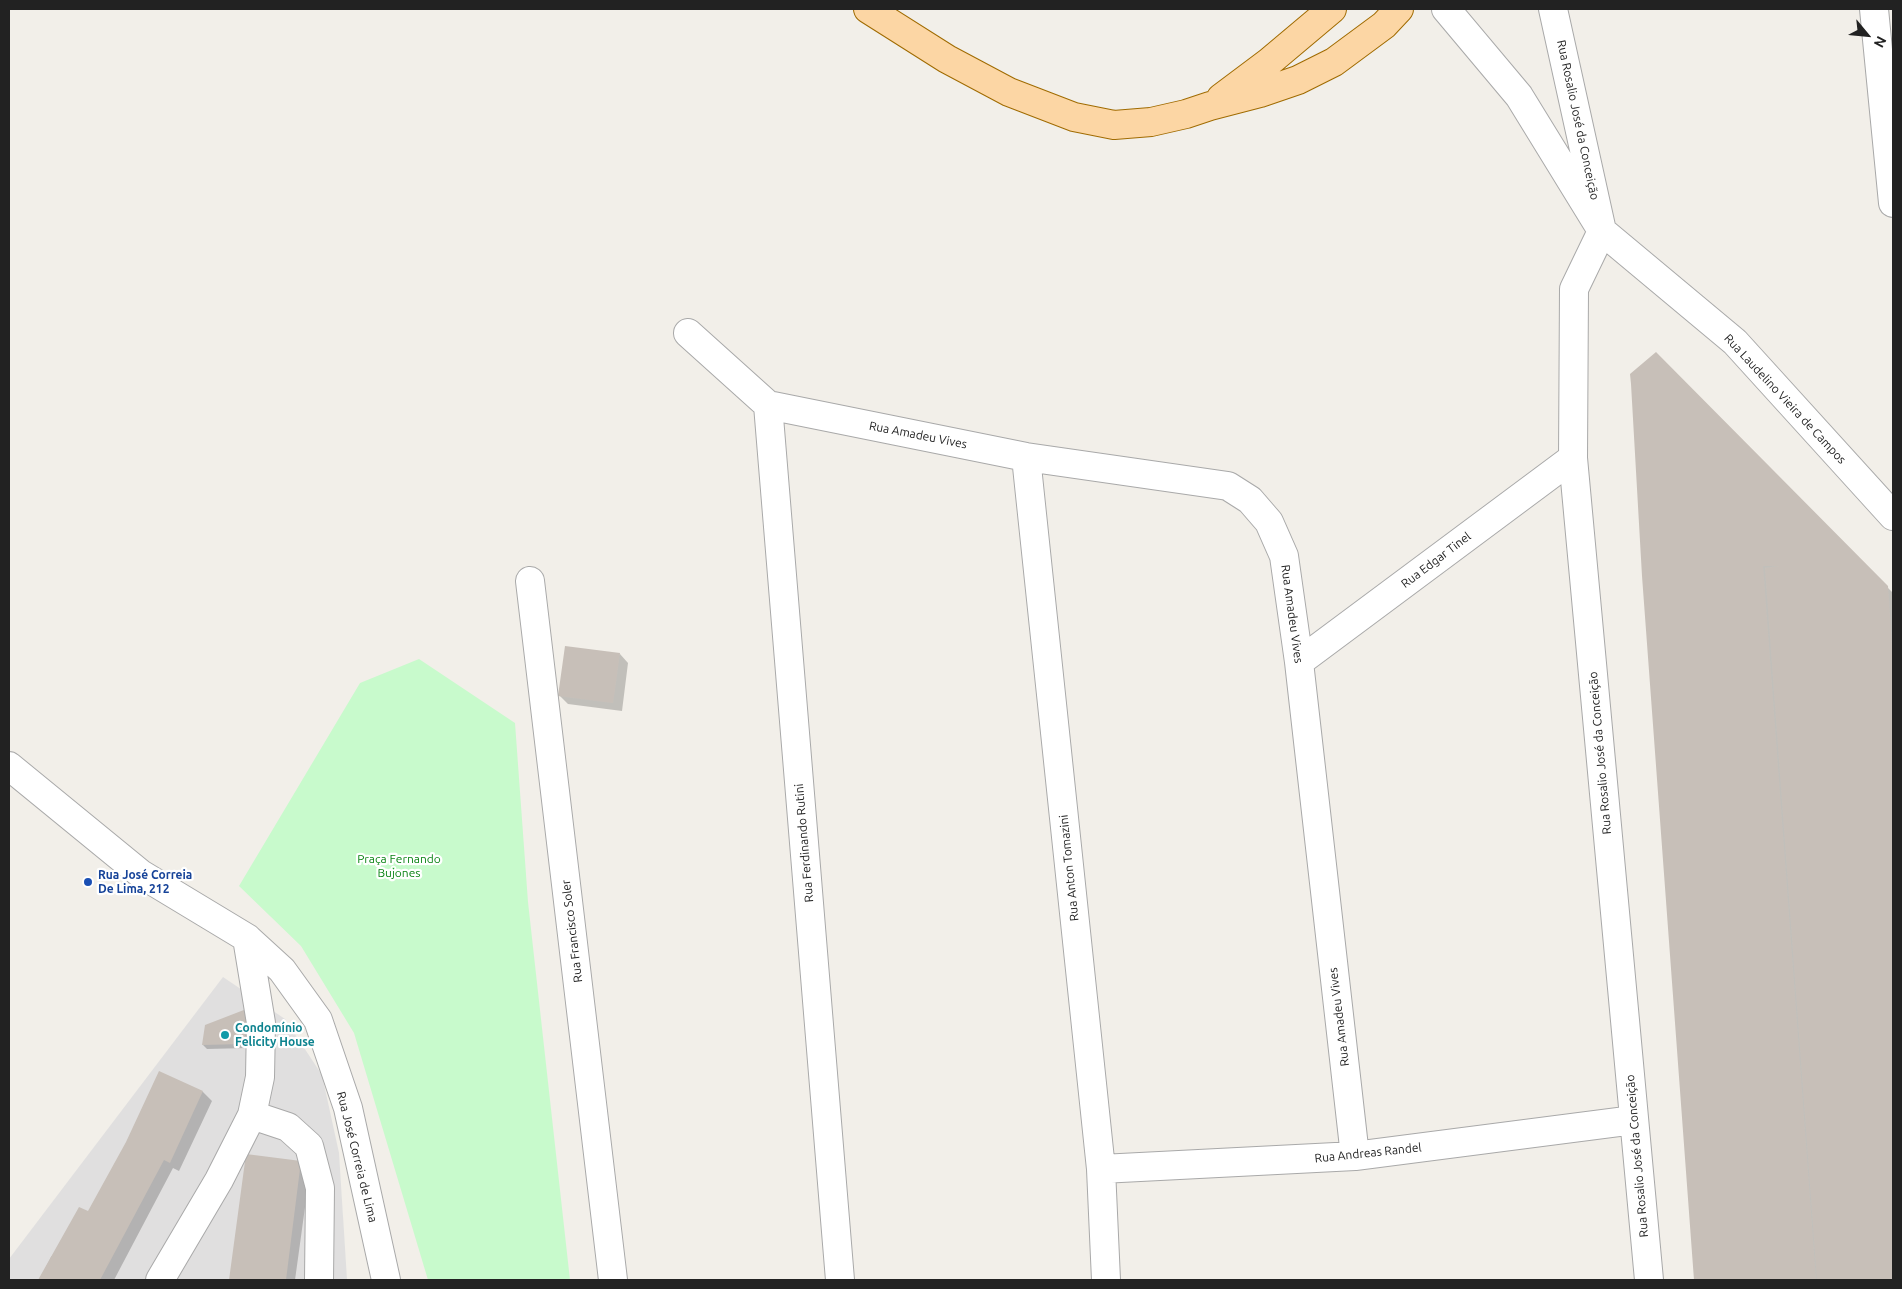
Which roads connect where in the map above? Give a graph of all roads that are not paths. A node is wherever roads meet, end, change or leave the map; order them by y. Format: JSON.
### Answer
{"nodes":[{"id":1,"x":868,"y":9,"type":"edge"},
{"id":2,"x":1332,"y":9,"type":"edge"},
{"id":3,"x":1399,"y":9,"type":"edge"},
{"id":4,"x":1446,"y":9,"type":"edge"},
{"id":5,"x":1553,"y":9,"type":"edge"},
{"id":6,"x":1874,"y":9,"type":"edge"},
{"id":7,"x":1210,"y":106,"type":"junction"},
{"id":8,"x":1893,"y":203,"type":"edge"},
{"id":9,"x":1602,"y":231,"type":"junction"},
{"id":10,"x":688,"y":333,"type":"dead end"},
{"id":11,"x":768,"y":405,"type":"junction"},
{"id":12,"x":1026,"y":457,"type":"junction"},
{"id":13,"x":1573,"y":458,"type":"junction"},
{"id":14,"x":1893,"y":516,"type":"edge"},
{"id":15,"x":530,"y":581,"type":"dead end"},
{"id":16,"x":1299,"y":662,"type":"junction"},
{"id":17,"x":9,"y":766,"type":"edge"},
{"id":18,"x":247,"y":938,"type":"junction"},
{"id":19,"x":252,"y":1115,"type":"junction"},
{"id":20,"x":1634,"y":1120,"type":"junction"},
{"id":21,"x":1356,"y":1156,"type":"junction"},
{"id":22,"x":1101,"y":1169,"type":"junction"},
{"id":23,"x":160,"y":1280,"type":"edge"},
{"id":24,"x":319,"y":1280,"type":"edge"},
{"id":25,"x":386,"y":1280,"type":"edge"},
{"id":26,"x":613,"y":1280,"type":"edge"},
{"id":27,"x":840,"y":1280,"type":"edge"},
{"id":28,"x":1106,"y":1280,"type":"edge"},
{"id":29,"x":1649,"y":1280,"type":"edge"}],
"edges":[{"from":1,"to":7,"type":"main road"},
{"from":2,"to":7,"type":"main road"},
{"from":3,"to":7,"type":"main road"},
{"from":4,"to":9,"type":"street","name":"Rua Rosalio José da Conceição"},
{"from":5,"to":9,"type":"street","name":"Rua Rosalio José da Conceição"},
{"from":6,"to":8,"type":"street"},
{"from":9,"to":13,"type":"street","name":"Rua Rosalio José da Conceição"},
{"from":9,"to":14,"type":"street","name":"Rua Laudelino Vieira de Campos"},
{"from":10,"to":11,"type":"street"},
{"from":11,"to":12,"type":"street","name":"Rua Amadeu Vives"},
{"from":11,"to":27,"type":"street","name":"Rua Ferdinando Rutini"},
{"from":12,"to":16,"type":"street","name":"Rua Amadeu Vives"},
{"from":12,"to":22,"type":"street","name":"Rua Anton Tomazini"},
{"from":13,"to":16,"type":"street","name":"Rua Edgar Tinel"},
{"from":13,"to":20,"type":"street","name":"Rua Rosalio José da Conceição"},
{"from":15,"to":26,"type":"street","name":"Rua Francisco Soler"},
{"from":16,"to":21,"type":"street","name":"Rua Amadeu Vives"},
{"from":17,"to":18,"type":"street","name":"Rua José Correia de Lima"},
{"from":18,"to":19,"type":"street"},
{"from":18,"to":25,"type":"street","name":"Rua José Correia de Lima"},
{"from":19,"to":23,"type":"street"},
{"from":19,"to":24,"type":"street"},
{"from":20,"to":21,"type":"street","name":"Rua Andreas Randel"},
{"from":20,"to":29,"type":"street","name":"Rua Rosalio José da Conceição"},
{"from":21,"to":22,"type":"street","name":"Rua Andreas Randel"},
{"from":22,"to":28,"type":"street","name":"Rua Anton Tomazini"}]}
